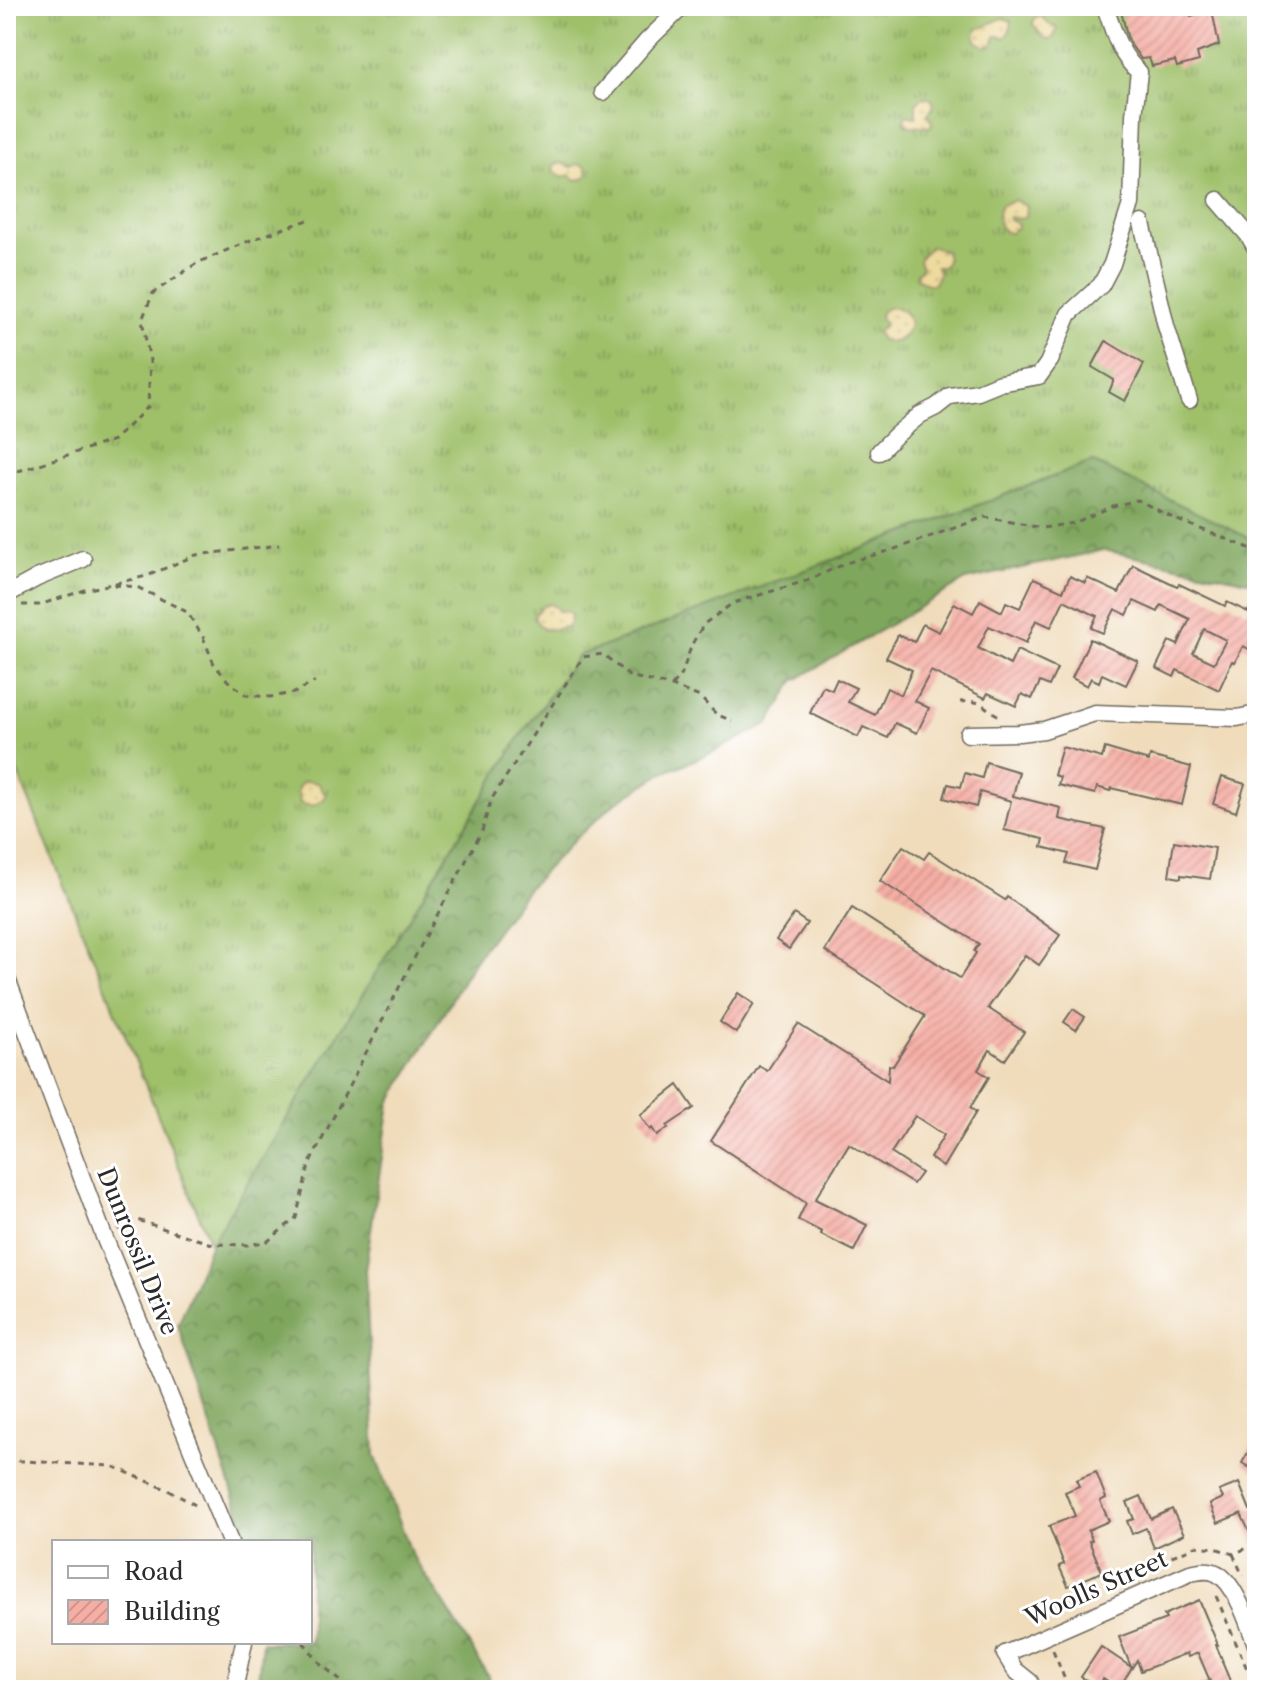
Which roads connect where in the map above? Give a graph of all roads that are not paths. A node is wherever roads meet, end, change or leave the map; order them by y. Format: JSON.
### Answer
{"nodes":[{"id":1,"x":683,"y":6,"type":"edge"},
{"id":2,"x":1105,"y":6,"type":"edge"},
{"id":3,"x":603,"y":92,"type":"dead end"},
{"id":4,"x":1218,"y":200,"type":"dead end"},
{"id":5,"x":1142,"y":223,"type":"dead end"},
{"id":6,"x":1257,"y":250,"type":"edge"},
{"id":7,"x":1189,"y":400,"type":"dead end"},
{"id":8,"x":879,"y":452,"type":"dead end"},
{"id":9,"x":83,"y":559,"type":"dead end"},
{"id":10,"x":12,"y":600,"type":"edge"},
{"id":11,"x":1257,"y":714,"type":"edge"},
{"id":12,"x":968,"y":734,"type":"dead end"},
{"id":13,"x":6,"y":976,"type":"edge"},
{"id":14,"x":229,"y":1540,"type":"edge"},
{"id":15,"x":244,"y":1644,"type":"edge"},
{"id":16,"x":1257,"y":1647,"type":"edge"},
{"id":17,"x":234,"y":1690,"type":"edge"},
{"id":18,"x":1033,"y":1690,"type":"edge"}],
"edges":[{"from":1,"to":3,"type":"street"},
{"from":2,"to":8,"type":"street"},
{"from":4,"to":6,"type":"street"},
{"from":5,"to":7,"type":"street"},
{"from":9,"to":10,"type":"street"},
{"from":11,"to":12,"type":"street"},
{"from":13,"to":14,"type":"street","name":"Dunrossil Drive"},
{"from":15,"to":17,"type":"street"},
{"from":16,"to":18,"type":"street","name":"Woolls Street"}]}
